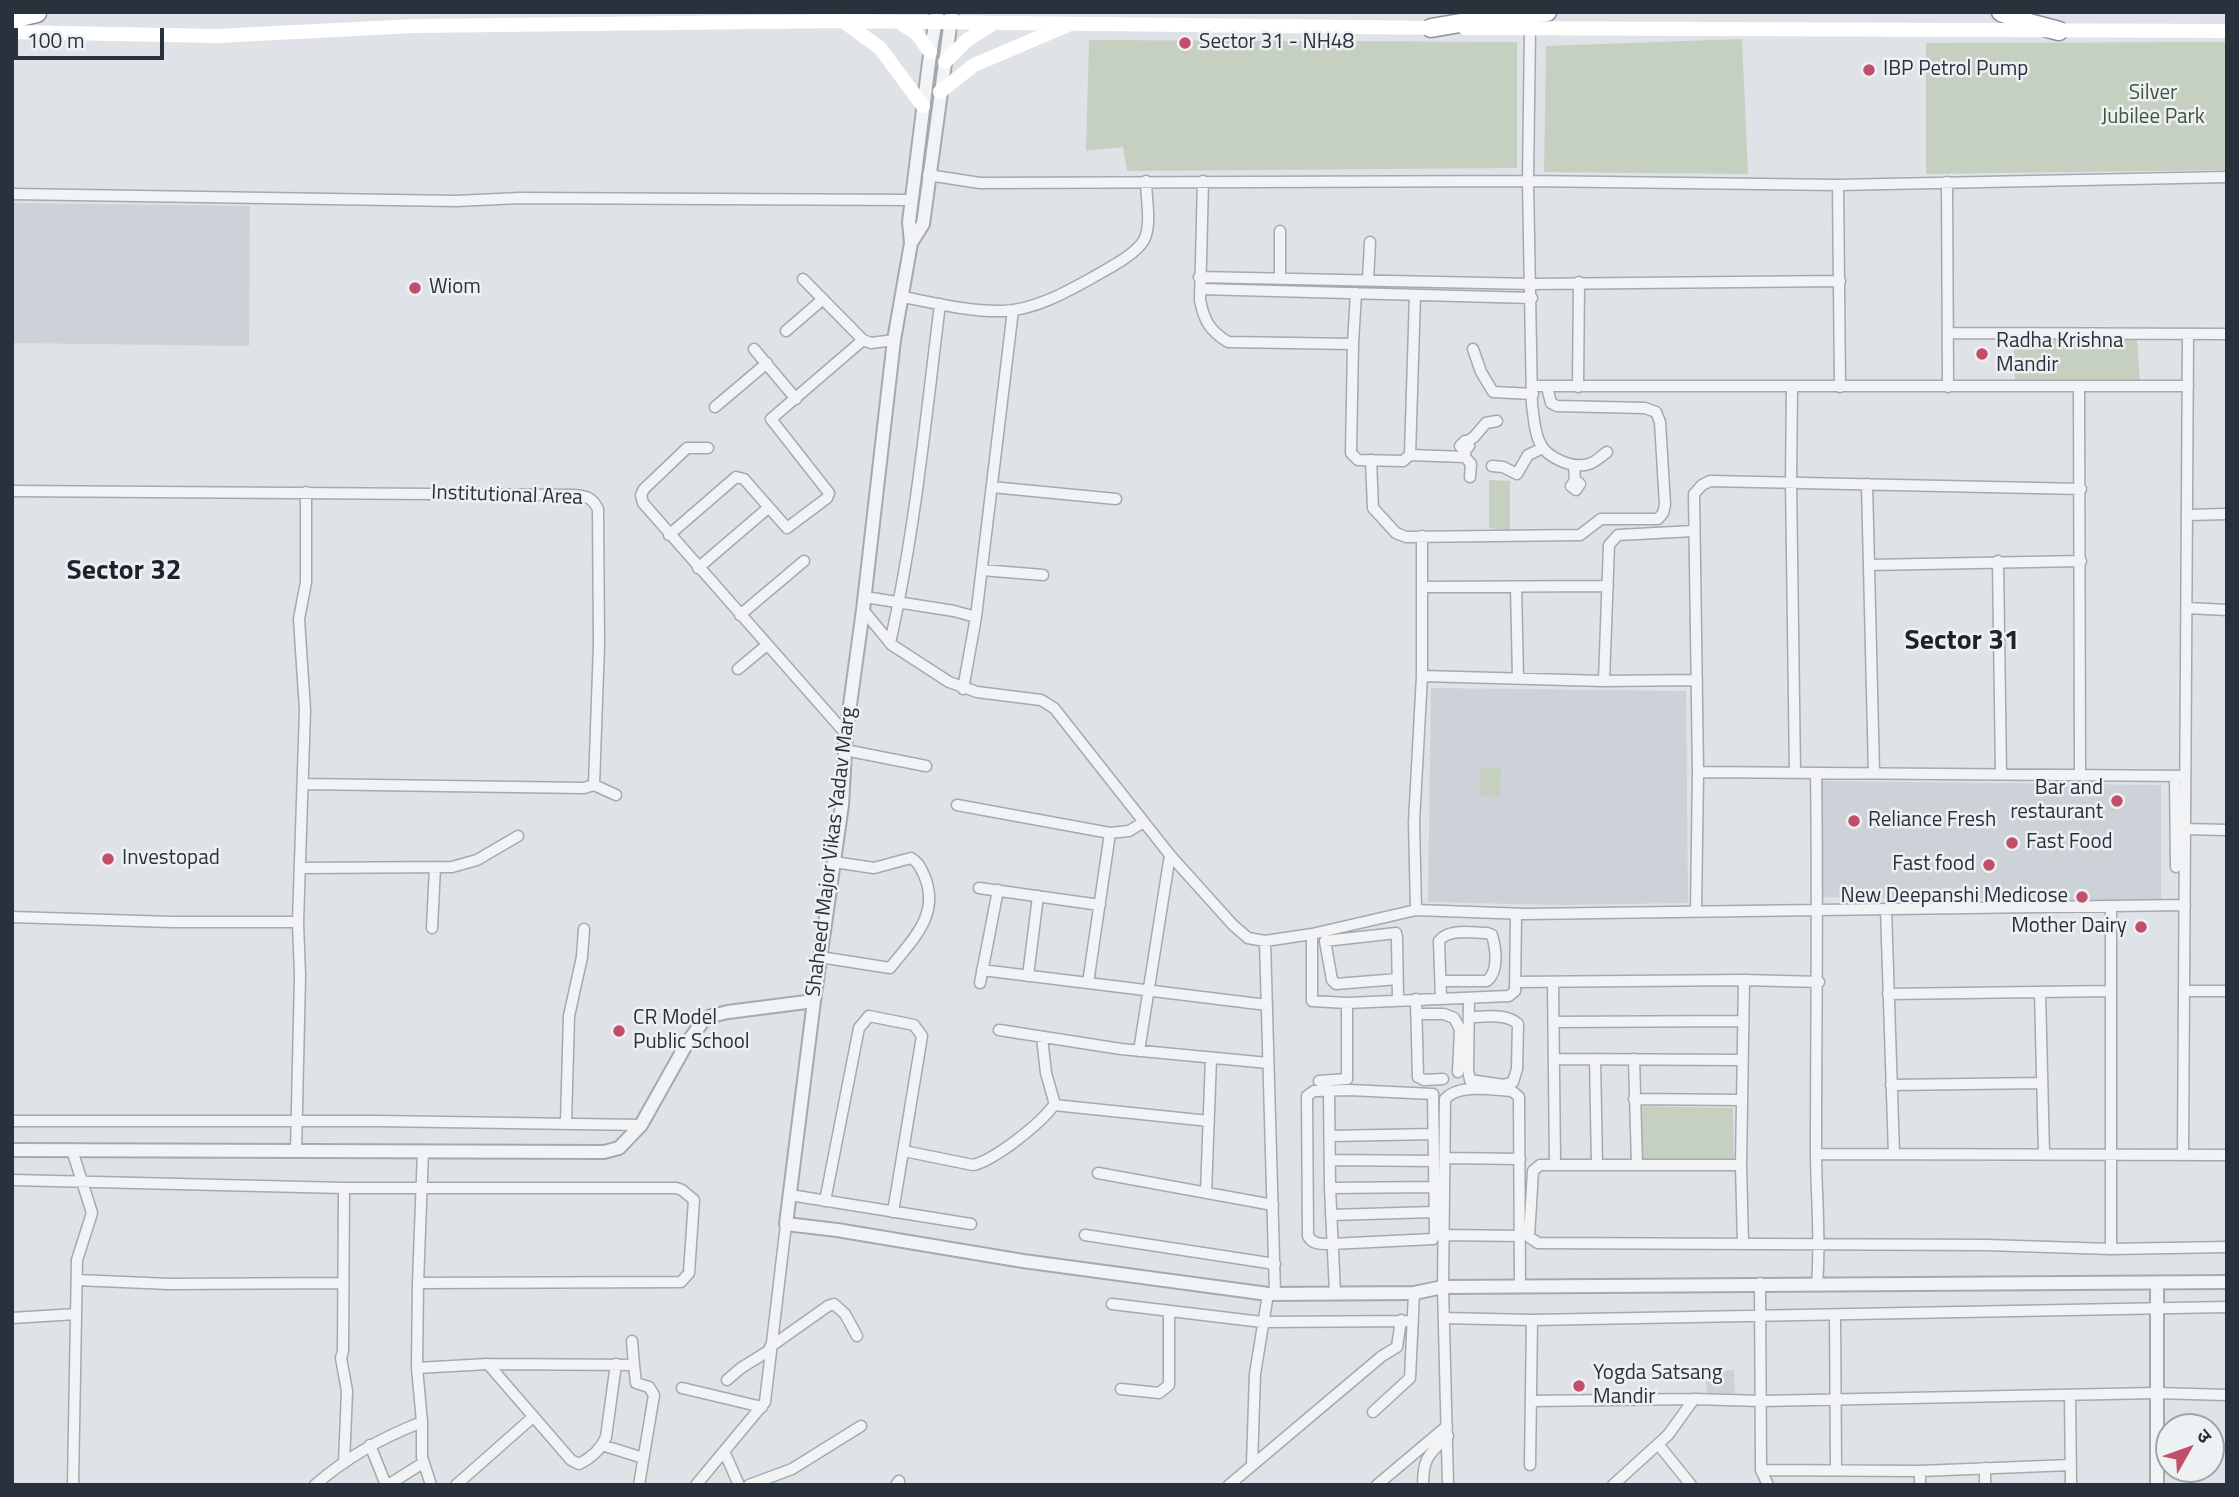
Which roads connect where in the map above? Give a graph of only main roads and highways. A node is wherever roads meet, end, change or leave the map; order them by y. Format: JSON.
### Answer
{"nodes":[{"id":1,"x":31,"y":12,"type":"edge"},
{"id":2,"x":53,"y":12,"type":"edge"},
{"id":3,"x":1547,"y":12,"type":"edge"},
{"id":4,"x":2001,"y":12,"type":"edge"},
{"id":5,"x":37,"y":13,"type":"edge"},
{"id":6,"x":937,"y":17,"type":"edge"},
{"id":7,"x":952,"y":17,"type":"edge"},
{"id":8,"x":12,"y":19,"type":"edge"},
{"id":9,"x":844,"y":21,"type":"junction"},
{"id":10,"x":899,"y":21,"type":"junction"},
{"id":11,"x":995,"y":22,"type":"junction"},
{"id":12,"x":1073,"y":23,"type":"junction"},
{"id":13,"x":1431,"y":28,"type":"junction"},
{"id":14,"x":2060,"y":31,"type":"junction"},
{"id":15,"x":2227,"y":31,"type":"edge"},
{"id":16,"x":12,"y":32,"type":"edge"},
{"id":17,"x":930,"y":52,"type":"road end"},
{"id":18,"x":945,"y":62,"type":"road end"},
{"id":19,"x":940,"y":92,"type":"road end"},
{"id":20,"x":923,"y":106,"type":"road end"}],
"edges":[{"from":1,"to":5,"type":"highway"},
{"from":2,"to":5,"type":"highway"},
{"from":3,"to":13,"type":"highway"},
{"from":4,"to":14,"type":"highway"},
{"from":5,"to":8,"type":"highway"},
{"from":6,"to":7,"type":"main road"},
{"from":6,"to":10,"type":"main road"},
{"from":7,"to":11,"type":"main road"},
{"from":9,"to":10,"type":"main road"},
{"from":9,"to":16,"type":"main road"},
{"from":9,"to":20,"type":"main road"},
{"from":10,"to":17,"type":"main road"},
{"from":11,"to":12,"type":"main road"},
{"from":11,"to":18,"type":"main road"},
{"from":12,"to":13,"type":"main road"},
{"from":12,"to":19,"type":"main road"},
{"from":13,"to":14,"type":"main road"},
{"from":14,"to":15,"type":"main road"}]}
